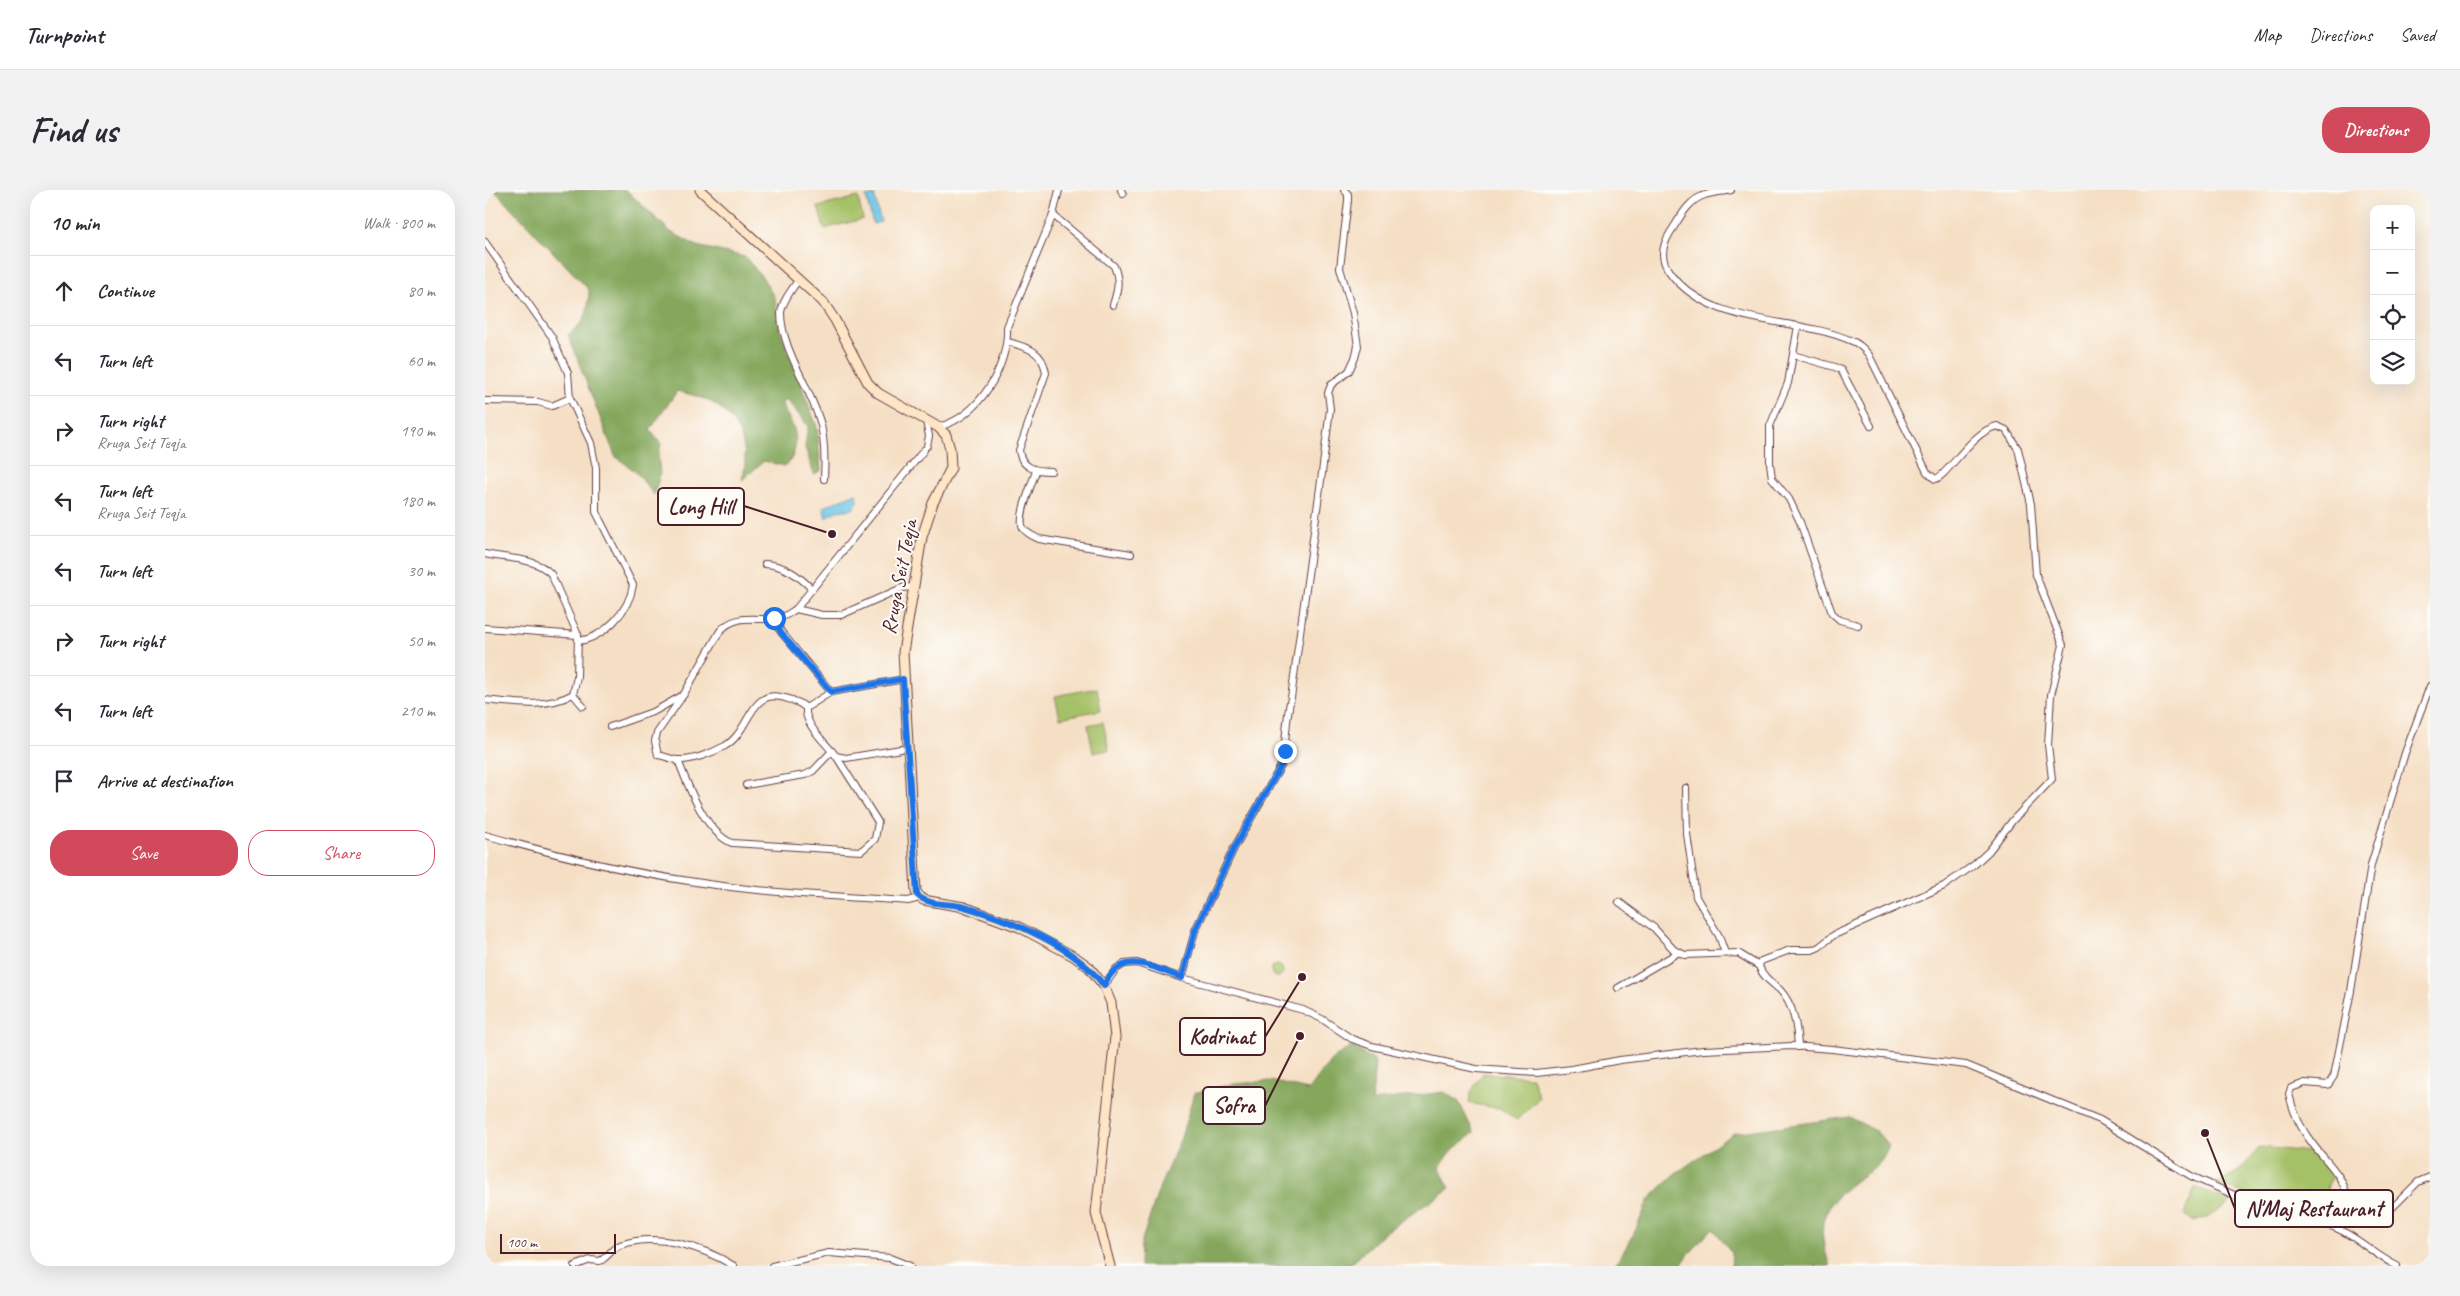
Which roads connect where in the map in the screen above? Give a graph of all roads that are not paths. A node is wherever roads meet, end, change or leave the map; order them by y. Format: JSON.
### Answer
{"nodes":[{"id":1,"x":700,"y":190,"type":"edge"},
{"id":2,"x":1059,"y":190,"type":"edge"},
{"id":3,"x":1344,"y":190,"type":"edge"},
{"id":4,"x":1731,"y":190,"type":"edge"},
{"id":5,"x":1053,"y":215,"type":"junction"},
{"id":6,"x":485,"y":242,"type":"edge"},
{"id":7,"x":799,"y":279,"type":"junction"},
{"id":8,"x":1113,"y":304,"type":"dead end"},
{"id":9,"x":1798,"y":326,"type":"junction"},
{"id":10,"x":1008,"y":342,"type":"junction"},
{"id":11,"x":1793,"y":355,"type":"junction"},
{"id":12,"x":570,"y":398,"type":"junction"},
{"id":13,"x":485,"y":401,"type":"edge"},
{"id":14,"x":926,"y":421,"type":"junction"},
{"id":15,"x":1871,"y":426,"type":"dead end"},
{"id":16,"x":938,"y":427,"type":"junction"},
{"id":17,"x":1036,"y":471,"type":"junction"},
{"id":18,"x":1051,"y":472,"type":"dead end"},
{"id":19,"x":824,"y":479,"type":"dead end"},
{"id":20,"x":485,"y":554,"type":"edge"},
{"id":21,"x":1131,"y":554,"type":"dead end"},
{"id":22,"x":765,"y":564,"type":"dead end"},
{"id":23,"x":912,"y":587,"type":"junction"},
{"id":24,"x":812,"y":589,"type":"junction"},
{"id":25,"x":796,"y":609,"type":"junction"},
{"id":26,"x":780,"y":618,"type":"junction"},
{"id":27,"x":1858,"y":625,"type":"dead end"},
{"id":28,"x":485,"y":628,"type":"edge"},
{"id":29,"x":579,"y":638,"type":"junction"},
{"id":30,"x":903,"y":679,"type":"junction"},
{"id":31,"x":2430,"y":686,"type":"edge"},
{"id":32,"x":831,"y":692,"type":"junction"},
{"id":33,"x":573,"y":694,"type":"junction"},
{"id":34,"x":684,"y":694,"type":"junction"},
{"id":35,"x":485,"y":700,"type":"edge"},
{"id":36,"x":583,"y":706,"type":"dead end"},
{"id":37,"x":806,"y":708,"type":"junction"},
{"id":38,"x":610,"y":727,"type":"dead end"},
{"id":39,"x":901,"y":749,"type":"dead end"},
{"id":40,"x":834,"y":754,"type":"junction"},
{"id":41,"x":678,"y":760,"type":"junction"},
{"id":42,"x":746,"y":785,"type":"dead end"},
{"id":43,"x":1686,"y":788,"type":"dead end"},
{"id":44,"x":485,"y":835,"type":"edge"},
{"id":45,"x":920,"y":898,"type":"junction"},
{"id":46,"x":1619,"y":902,"type":"dead end"},
{"id":47,"x":1679,"y":952,"type":"junction"},
{"id":48,"x":1725,"y":953,"type":"junction"},
{"id":49,"x":1759,"y":966,"type":"junction"},
{"id":50,"x":1182,"y":978,"type":"junction"},
{"id":51,"x":1104,"y":986,"type":"junction"},
{"id":52,"x":1618,"y":988,"type":"dead end"},
{"id":53,"x":1799,"y":1046,"type":"junction"},
{"id":54,"x":2430,"y":1177,"type":"edge"},
{"id":55,"x":2347,"y":1211,"type":"junction"},
{"id":56,"x":2300,"y":1222,"type":"junction"},
{"id":57,"x":575,"y":1266,"type":"edge"},
{"id":58,"x":734,"y":1266,"type":"edge"},
{"id":59,"x":772,"y":1266,"type":"edge"},
{"id":60,"x":910,"y":1266,"type":"edge"},
{"id":61,"x":1110,"y":1266,"type":"edge"},
{"id":62,"x":2397,"y":1266,"type":"edge"}],
"edges":[{"from":1,"to":7,"type":"main road"},
{"from":2,"to":5,"type":"street"},
{"from":3,"to":50,"type":"street"},
{"from":4,"to":9,"type":"street"},
{"from":5,"to":8,"type":"street"},
{"from":5,"to":10,"type":"street"},
{"from":6,"to":12,"type":"street"},
{"from":7,"to":14,"type":"main road"},
{"from":7,"to":19,"type":"street"},
{"from":9,"to":11,"type":"street"},
{"from":9,"to":49,"type":"street"},
{"from":10,"to":16,"type":"street"},
{"from":10,"to":17,"type":"street"},
{"from":11,"to":15,"type":"street"},
{"from":11,"to":27,"type":"street"},
{"from":12,"to":13,"type":"street"},
{"from":12,"to":29,"type":"street"},
{"from":14,"to":16,"type":"main road"},
{"from":14,"to":24,"type":"street"},
{"from":16,"to":23,"type":"main road","name":"Rruga Seit Teqja"},
{"from":17,"to":18,"type":"street"},
{"from":17,"to":21,"type":"street"},
{"from":20,"to":29,"type":"street"},
{"from":22,"to":24,"type":"street"},
{"from":23,"to":25,"type":"street"},
{"from":23,"to":30,"type":"main road","name":"Rruga Seit Teqja"},
{"from":24,"to":25,"type":"street"},
{"from":25,"to":26,"type":"street"},
{"from":26,"to":32,"type":"street"},
{"from":26,"to":34,"type":"street"},
{"from":28,"to":29,"type":"street"},
{"from":29,"to":33,"type":"street"},
{"from":30,"to":32,"type":"street"},
{"from":30,"to":45,"type":"main road","name":"Rruga Seit Teqja"},
{"from":31,"to":55,"type":"street"},
{"from":32,"to":37,"type":"street"},
{"from":33,"to":35,"type":"street"},
{"from":33,"to":36,"type":"street"},
{"from":34,"to":38,"type":"street"},
{"from":34,"to":41,"type":"street"},
{"from":37,"to":40,"type":"street"},
{"from":37,"to":41,"type":"street"},
{"from":39,"to":40,"type":"street"},
{"from":40,"to":41,"type":"street"},
{"from":40,"to":42,"type":"street"},
{"from":43,"to":48,"type":"street"},
{"from":44,"to":45,"type":"street"},
{"from":45,"to":51,"type":"main road"},
{"from":46,"to":47,"type":"street"},
{"from":47,"to":48,"type":"street"},
{"from":47,"to":52,"type":"street"},
{"from":48,"to":49,"type":"street"},
{"from":49,"to":53,"type":"street"},
{"from":50,"to":51,"type":"street"},
{"from":50,"to":53,"type":"street"},
{"from":51,"to":61,"type":"main road"},
{"from":53,"to":56,"type":"street"},
{"from":54,"to":55,"type":"street"},
{"from":55,"to":56,"type":"street"},
{"from":56,"to":62,"type":"street"},
{"from":57,"to":58,"type":"street"},
{"from":59,"to":60,"type":"street"}]}
